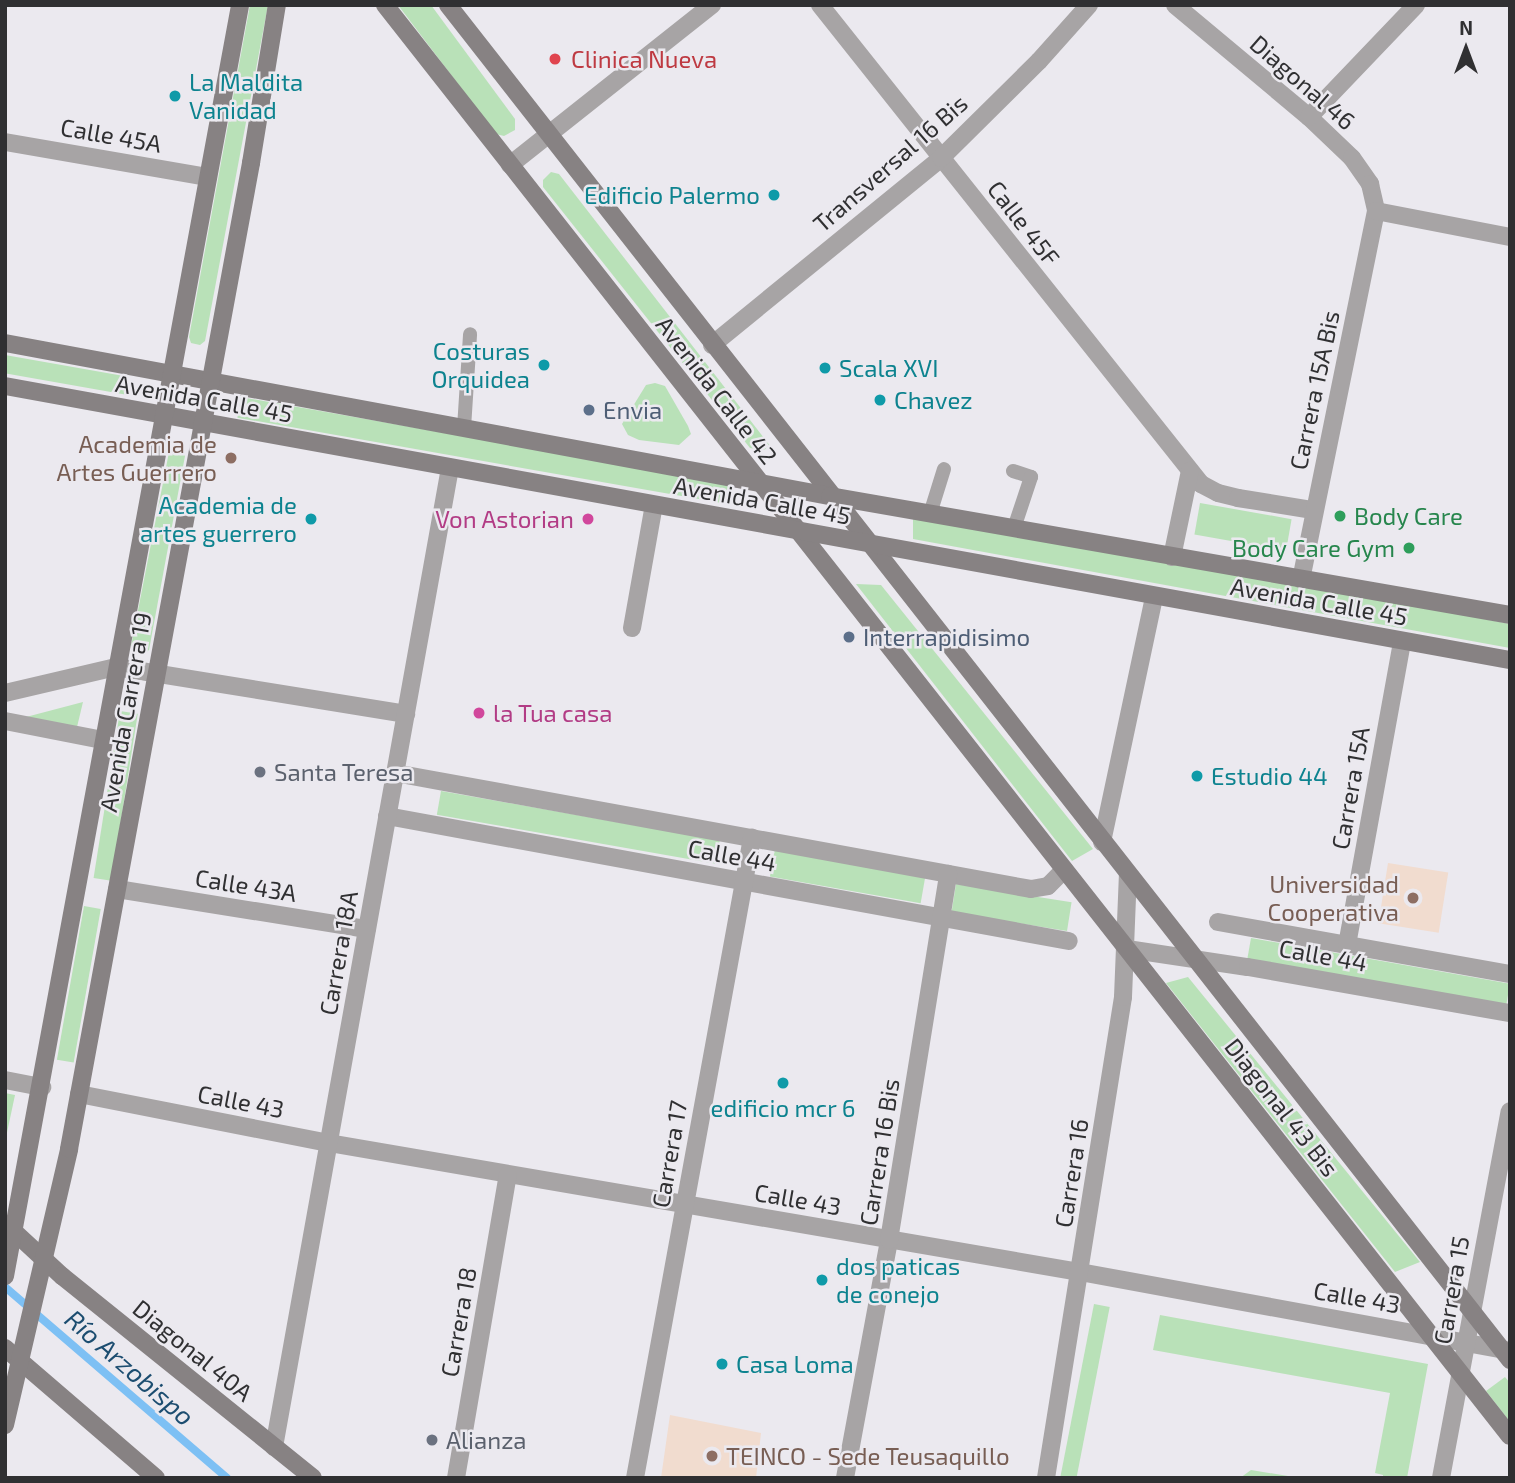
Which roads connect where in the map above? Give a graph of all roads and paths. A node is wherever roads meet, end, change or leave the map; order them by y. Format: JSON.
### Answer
{"nodes":[{"id":1,"x":240,"y":5,"type":"edge"},
{"id":2,"x":277,"y":5,"type":"edge"},
{"id":3,"x":385,"y":5,"type":"edge"},
{"id":4,"x":448,"y":5,"type":"edge"},
{"id":5,"x":712,"y":5,"type":"edge"},
{"id":6,"x":820,"y":5,"type":"edge"},
{"id":7,"x":1088,"y":5,"type":"edge"},
{"id":8,"x":1175,"y":5,"type":"edge"},
{"id":9,"x":1416,"y":5,"type":"edge"},
{"id":10,"x":1310,"y":117,"type":"junction"},
{"id":11,"x":549,"y":136,"type":"junction"},
{"id":12,"x":5,"y":142,"type":"edge"},
{"id":13,"x":941,"y":158,"type":"junction"},
{"id":14,"x":510,"y":165,"type":"junction"},
{"id":15,"x":208,"y":177,"type":"junction"},
{"id":16,"x":1376,"y":211,"type":"junction"},
{"id":17,"x":1510,"y":237,"type":"edge"},
{"id":18,"x":470,"y":334,"type":"dead end"},
{"id":19,"x":5,"y":343,"type":"edge"},
{"id":20,"x":712,"y":345,"type":"junction"},
{"id":21,"x":172,"y":374,"type":"junction"},
{"id":22,"x":211,"y":381,"type":"junction"},
{"id":23,"x":5,"y":386,"type":"edge"},
{"id":24,"x":164,"y":415,"type":"junction"},
{"id":25,"x":203,"y":422,"type":"junction"},
{"id":26,"x":464,"y":428,"type":"junction"},
{"id":27,"x":450,"y":468,"type":"junction"},
{"id":28,"x":944,"y":469,"type":"dead end"},
{"id":29,"x":1013,"y":471,"type":"dead end"},
{"id":30,"x":1190,"y":471,"type":"junction"},
{"id":31,"x":759,"y":482,"type":"junction"},
{"id":32,"x":830,"y":496,"type":"junction"},
{"id":33,"x":654,"y":505,"type":"junction"},
{"id":34,"x":1313,"y":510,"type":"junction"},
{"id":35,"x":930,"y":514,"type":"junction"},
{"id":36,"x":1014,"y":528,"type":"junction"},
{"id":37,"x":800,"y":532,"type":"junction"},
{"id":38,"x":870,"y":545,"type":"junction"},
{"id":39,"x":1172,"y":556,"type":"junction"},
{"id":40,"x":1301,"y":579,"type":"junction"},
{"id":41,"x":1154,"y":597,"type":"junction"},
{"id":42,"x":1510,"y":615,"type":"edge"},
{"id":43,"x":632,"y":628,"type":"dead end"},
{"id":44,"x":1402,"y":641,"type":"junction"},
{"id":45,"x":1510,"y":660,"type":"edge"},
{"id":46,"x":116,"y":667,"type":"junction"},
{"id":47,"x":156,"y":674,"type":"junction"},
{"id":48,"x":5,"y":693,"type":"edge"},
{"id":49,"x":406,"y":714,"type":"junction"},
{"id":50,"x":5,"y":722,"type":"edge"},
{"id":51,"x":103,"y":740,"type":"junction"},
{"id":52,"x":395,"y":773,"type":"junction"},
{"id":53,"x":387,"y":816,"type":"junction"},
{"id":54,"x":752,"y":838,"type":"junction"},
{"id":55,"x":1102,"y":842,"type":"junction"},
{"id":56,"x":1065,"y":870,"type":"junction"},
{"id":57,"x":948,"y":874,"type":"junction"},
{"id":58,"x":1128,"y":875,"type":"junction"},
{"id":59,"x":743,"y":881,"type":"junction"},
{"id":60,"x":117,"y":889,"type":"junction"},
{"id":61,"x":941,"y":918,"type":"junction"},
{"id":62,"x":1217,"y":922,"type":"dead end"},
{"id":63,"x":367,"y":929,"type":"junction"},
{"id":64,"x":1069,"y":941,"type":"dead end"},
{"id":65,"x":1347,"y":945,"type":"junction"},
{"id":66,"x":1127,"y":949,"type":"junction"},
{"id":67,"x":1196,"y":960,"type":"junction"},
{"id":68,"x":1510,"y":974,"type":"edge"},
{"id":69,"x":1510,"y":1013,"type":"edge"},
{"id":70,"x":5,"y":1080,"type":"edge"},
{"id":71,"x":42,"y":1087,"type":"junction"},
{"id":72,"x":79,"y":1094,"type":"junction"},
{"id":73,"x":1510,"y":1111,"type":"edge"},
{"id":74,"x":328,"y":1143,"type":"junction"},
{"id":75,"x":508,"y":1175,"type":"junction"},
{"id":76,"x":684,"y":1205,"type":"junction"},
{"id":77,"x":10,"y":1234,"type":"edge"},
{"id":78,"x":889,"y":1240,"type":"junction"},
{"id":79,"x":42,"y":1266,"type":"junction"},
{"id":80,"x":1080,"y":1272,"type":"junction"},
{"id":81,"x":5,"y":1276,"type":"edge"},
{"id":82,"x":1472,"y":1311,"type":"junction"},
{"id":83,"x":1432,"y":1336,"type":"junction"},
{"id":84,"x":1466,"y":1343,"type":"junction"},
{"id":85,"x":5,"y":1348,"type":"edge"},
{"id":86,"x":1507,"y":1353,"type":"edge"},
{"id":87,"x":19,"y":1361,"type":"junction"},
{"id":88,"x":1461,"y":1373,"type":"junction"},
{"id":89,"x":5,"y":1425,"type":"edge"},
{"id":90,"x":1510,"y":1436,"type":"edge"},
{"id":91,"x":274,"y":1447,"type":"junction"},
{"id":92,"x":156,"y":1478,"type":"edge"},
{"id":93,"x":313,"y":1478,"type":"edge"},
{"id":94,"x":456,"y":1478,"type":"edge"},
{"id":95,"x":635,"y":1478,"type":"edge"},
{"id":96,"x":845,"y":1478,"type":"edge"},
{"id":97,"x":1046,"y":1478,"type":"edge"},
{"id":98,"x":1441,"y":1478,"type":"edge"}],
"edges":[{"from":1,"to":15,"type":"main road","name":"Avenida Carrera 19"},
{"from":2,"to":22,"type":"main road","name":"Avenida Carrera 19"},
{"from":3,"to":14,"type":"main road","name":"Avenida Calle 42"},
{"from":4,"to":11,"type":"main road","name":"Avenida Calle 42"},
{"from":5,"to":11,"type":"street"},
{"from":6,"to":13,"type":"street","name":"Calle 45F"},
{"from":7,"to":13,"type":"street","name":"Transversal 16 Bis"},
{"from":8,"to":10,"type":"street","name":"Diagonal 46"},
{"from":9,"to":10,"type":"street"},
{"from":10,"to":16,"type":"street","name":"Diagonal 46"},
{"from":11,"to":14,"type":"street"},
{"from":11,"to":20,"type":"main road","name":"Avenida Calle 42"},
{"from":12,"to":15,"type":"street","name":"Calle 45A"},
{"from":13,"to":20,"type":"street","name":"Transversal 16 Bis"},
{"from":13,"to":30,"type":"street","name":"Calle 45F"},
{"from":14,"to":31,"type":"main road","name":"Avenida Calle 42"},
{"from":15,"to":21,"type":"main road","name":"Avenida Carrera 19"},
{"from":16,"to":17,"type":"street"},
{"from":16,"to":34,"type":"street","name":"Carrera 15A Bis"},
{"from":18,"to":26,"type":"lane"},
{"from":19,"to":21,"type":"main road","name":"Avenida Calle 45"},
{"from":20,"to":32,"type":"main road","name":"Avenida Calle 42"},
{"from":21,"to":22,"type":"main road","name":"Avenida Calle 45"},
{"from":21,"to":24,"type":"main road","name":"Avenida Carrera 19"},
{"from":22,"to":25,"type":"main road","name":"Avenida Carrera 19"},
{"from":22,"to":26,"type":"main road","name":"Avenida Calle 45"},
{"from":23,"to":24,"type":"main road","name":"Avenida Calle 45"},
{"from":24,"to":25,"type":"main road","name":"Avenida Calle 45"},
{"from":24,"to":46,"type":"main road","name":"Avenida Carrera 19"},
{"from":25,"to":27,"type":"main road","name":"Avenida Calle 45"},
{"from":25,"to":47,"type":"main road","name":"Avenida Carrera 19"},
{"from":26,"to":31,"type":"main road","name":"Avenida Calle 45"},
{"from":27,"to":33,"type":"main road","name":"Avenida Calle 45"},
{"from":27,"to":49,"type":"street","name":"Carrera 18A"},
{"from":28,"to":35,"type":"lane"},
{"from":29,"to":36,"type":"lane"},
{"from":30,"to":34,"type":"street","name":"Calle 45F"},
{"from":30,"to":39,"type":"street"},
{"from":31,"to":32,"type":"main road","name":"Avenida Calle 45"},
{"from":31,"to":37,"type":"main road","name":"Avenida Calle 42"},
{"from":32,"to":35,"type":"main road","name":"Avenida Calle 45"},
{"from":32,"to":38,"type":"main road","name":"Avenida Calle 42"},
{"from":33,"to":37,"type":"main road","name":"Avenida Calle 45"},
{"from":33,"to":43,"type":"street"},
{"from":34,"to":40,"type":"street","name":"Carrera 15A Bis"},
{"from":35,"to":36,"type":"main road","name":"Avenida Calle 45"},
{"from":36,"to":39,"type":"main road","name":"Avenida Calle 45"},
{"from":37,"to":38,"type":"main road","name":"Avenida Calle 45"},
{"from":37,"to":56,"type":"main road","name":"Avenida Calle 42"},
{"from":38,"to":41,"type":"main road","name":"Avenida Calle 45"},
{"from":38,"to":55,"type":"main road","name":"Avenida Calle 42"},
{"from":39,"to":40,"type":"main road","name":"Avenida Calle 45"},
{"from":40,"to":42,"type":"main road","name":"Avenida Calle 45"},
{"from":41,"to":44,"type":"main road","name":"Avenida Calle 45"},
{"from":41,"to":55,"type":"street"},
{"from":44,"to":45,"type":"main road","name":"Avenida Calle 45"},
{"from":44,"to":65,"type":"street","name":"Carrera 15A"},
{"from":46,"to":47,"type":"street"},
{"from":46,"to":48,"type":"street"},
{"from":46,"to":51,"type":"main road","name":"Avenida Carrera 19"},
{"from":47,"to":49,"type":"street"},
{"from":47,"to":60,"type":"main road","name":"Avenida Carrera 19"},
{"from":49,"to":52,"type":"street","name":"Carrera 18A"},
{"from":50,"to":51,"type":"street"},
{"from":51,"to":71,"type":"main road","name":"Avenida Carrera 19"},
{"from":52,"to":53,"type":"street","name":"Carrera 18A"},
{"from":52,"to":54,"type":"street","name":"Calle 44"},
{"from":53,"to":59,"type":"street","name":"Calle 44"},
{"from":53,"to":63,"type":"street","name":"Carrera 18A"},
{"from":54,"to":57,"type":"street","name":"Calle 44"},
{"from":54,"to":59,"type":"street","name":"Carrera 17"},
{"from":55,"to":58,"type":"main road","name":"Diagonal 43 Bis"},
{"from":56,"to":57,"type":"street","name":"Calle 44"},
{"from":56,"to":66,"type":"main road","name":"Diagonal 43 Bis"},
{"from":57,"to":61,"type":"street","name":"Carrera 16 Bis"},
{"from":58,"to":66,"type":"street","name":"Carrera 16"},
{"from":58,"to":67,"type":"main road","name":"Diagonal 43 Bis"},
{"from":59,"to":61,"type":"street","name":"Calle 44"},
{"from":59,"to":76,"type":"street","name":"Carrera 17"},
{"from":60,"to":63,"type":"street","name":"Calle 43A"},
{"from":60,"to":72,"type":"main road","name":"Avenida Carrera 19"},
{"from":61,"to":64,"type":"street","name":"Calle 44"},
{"from":61,"to":78,"type":"street","name":"Carrera 16 Bis"},
{"from":62,"to":65,"type":"street","name":"Calle 44"},
{"from":63,"to":74,"type":"street","name":"Carrera 18A"},
{"from":65,"to":68,"type":"street","name":"Calle 44"},
{"from":66,"to":67,"type":"street","name":"Calle 44"},
{"from":66,"to":80,"type":"street","name":"Carrera 16"},
{"from":66,"to":83,"type":"main road","name":"Diagonal 43 Bis"},
{"from":67,"to":69,"type":"street","name":"Calle 44"},
{"from":67,"to":82,"type":"main road","name":"Diagonal 43 Bis"},
{"from":70,"to":71,"type":"street"},
{"from":71,"to":77,"type":"main road","name":"Avenida Carrera 19"},
{"from":72,"to":74,"type":"street","name":"Calle 43"},
{"from":72,"to":79,"type":"main road","name":"Avenida Carrera 19"},
{"from":73,"to":82,"type":"street","name":"Carrera 15"},
{"from":74,"to":75,"type":"street","name":"Calle 43"},
{"from":74,"to":91,"type":"street","name":"Carrera 18A"},
{"from":75,"to":76,"type":"street","name":"Calle 43"},
{"from":75,"to":94,"type":"street","name":"Carrera 18"},
{"from":76,"to":78,"type":"street","name":"Calle 43"},
{"from":76,"to":95,"type":"street","name":"Carrera 17"},
{"from":77,"to":79,"type":"main road","name":"Diagonal 40A"},
{"from":77,"to":81,"type":"main road","name":"Avenida Carrera 19"},
{"from":78,"to":80,"type":"street","name":"Calle 43"},
{"from":78,"to":96,"type":"street","name":"Carrera 16 Bis"},
{"from":79,"to":87,"type":"main road","name":"Avenida Carrera 19"},
{"from":79,"to":91,"type":"main road","name":"Diagonal 40A"},
{"from":80,"to":83,"type":"street","name":"Calle 43"},
{"from":80,"to":97,"type":"street","name":"Carrera 16"},
{"from":82,"to":84,"type":"street","name":"Carrera 15"},
{"from":82,"to":86,"type":"main road","name":"Diagonal 43 Bis"},
{"from":83,"to":84,"type":"street","name":"Calle 43"},
{"from":83,"to":88,"type":"main road","name":"Diagonal 43 Bis"},
{"from":84,"to":86,"type":"street","name":"Calle 43"},
{"from":84,"to":88,"type":"street","name":"Carrera 15"},
{"from":85,"to":87,"type":"main road"},
{"from":87,"to":89,"type":"main road","name":"Avenida Carrera 19"},
{"from":87,"to":92,"type":"main road"},
{"from":88,"to":90,"type":"main road","name":"Diagonal 43 Bis"},
{"from":88,"to":98,"type":"street","name":"Carrera 15"},
{"from":91,"to":93,"type":"main road","name":"Diagonal 40A"}]}
